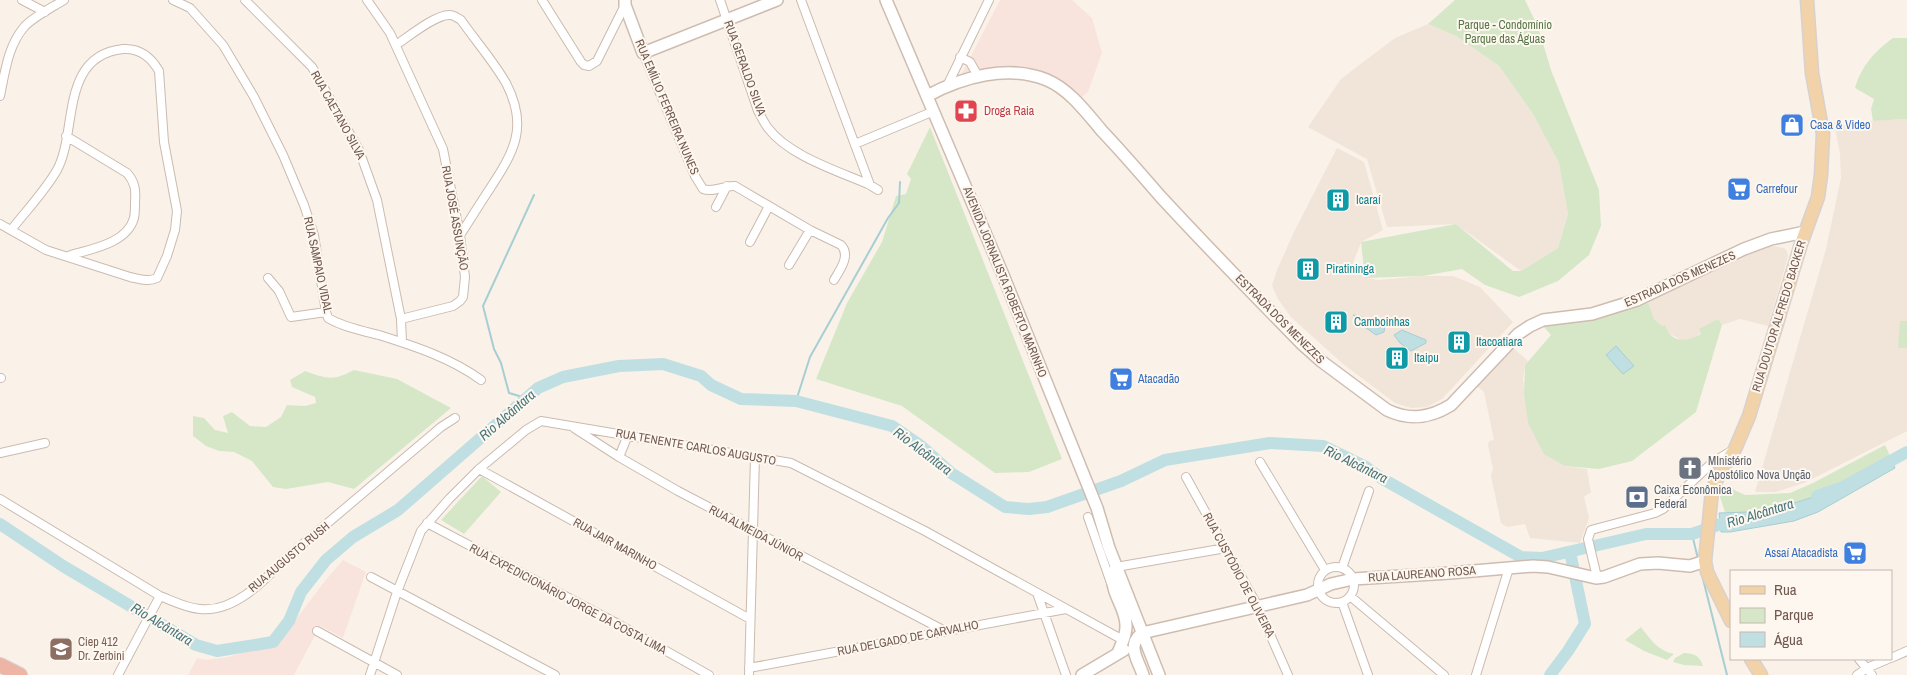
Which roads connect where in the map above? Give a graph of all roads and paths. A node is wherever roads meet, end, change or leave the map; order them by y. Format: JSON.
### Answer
{"nodes":[{"id":1,"x":22,"y":0,"type":"edge"},
{"id":2,"x":64,"y":0,"type":"edge"},
{"id":3,"x":173,"y":0,"type":"edge"},
{"id":4,"x":245,"y":0,"type":"edge"},
{"id":5,"x":367,"y":0,"type":"edge"},
{"id":6,"x":542,"y":0,"type":"edge"},
{"id":7,"x":720,"y":0,"type":"edge"},
{"id":8,"x":777,"y":0,"type":"edge"},
{"id":9,"x":801,"y":0,"type":"edge"},
{"id":10,"x":886,"y":0,"type":"edge"},
{"id":11,"x":989,"y":0,"type":"edge"},
{"id":12,"x":1807,"y":0,"type":"edge"},
{"id":13,"x":625,"y":3,"type":"edge"},
{"id":14,"x":45,"y":12,"type":"junction"},
{"id":15,"x":728,"y":20,"type":"junction"},
{"id":16,"x":396,"y":45,"type":"junction"},
{"id":17,"x":643,"y":53,"type":"junction"},
{"id":18,"x":960,"y":57,"type":"junction"},
{"id":19,"x":3,"y":72,"type":"edge"},
{"id":20,"x":978,"y":76,"type":"junction"},
{"id":21,"x":948,"y":84,"type":"junction"},
{"id":22,"x":0,"y":96,"type":"edge"},
{"id":23,"x":927,"y":96,"type":"junction"},
{"id":24,"x":934,"y":111,"type":"junction"},
{"id":25,"x":66,"y":136,"type":"junction"},
{"id":26,"x":855,"y":144,"type":"junction"},
{"id":27,"x":727,"y":186,"type":"junction"},
{"id":28,"x":870,"y":186,"type":"junction"},
{"id":29,"x":878,"y":190,"type":"dead end"},
{"id":30,"x":769,"y":206,"type":"junction"},
{"id":31,"x":716,"y":207,"type":"dead end"},
{"id":32,"x":0,"y":224,"type":"edge"},
{"id":33,"x":11,"y":230,"type":"junction"},
{"id":34,"x":810,"y":230,"type":"junction"},
{"id":35,"x":460,"y":235,"type":"junction"},
{"id":36,"x":1803,"y":236,"type":"junction"},
{"id":37,"x":750,"y":242,"type":"dead end"},
{"id":38,"x":68,"y":256,"type":"junction"},
{"id":39,"x":789,"y":265,"type":"dead end"},
{"id":40,"x":268,"y":278,"type":"dead end"},
{"id":41,"x":834,"y":280,"type":"dead end"},
{"id":42,"x":326,"y":312,"type":"junction"},
{"id":43,"x":401,"y":320,"type":"junction"},
{"id":44,"x":402,"y":342,"type":"junction"},
{"id":45,"x":481,"y":380,"type":"dead end"},
{"id":46,"x":455,"y":418,"type":"dead end"},
{"id":47,"x":572,"y":426,"type":"junction"},
{"id":48,"x":628,"y":435,"type":"junction"},
{"id":49,"x":45,"y":443,"type":"dead end"},
{"id":50,"x":1734,"y":449,"type":"junction"},
{"id":51,"x":0,"y":454,"type":"edge"},
{"id":52,"x":619,"y":457,"type":"junction"},
{"id":53,"x":755,"y":457,"type":"junction"},
{"id":54,"x":1260,"y":462,"type":"dead end"},
{"id":55,"x":479,"y":469,"type":"junction"},
{"id":56,"x":1186,"y":477,"type":"dead end"},
{"id":57,"x":1370,"y":491,"type":"dead end"},
{"id":58,"x":0,"y":499,"type":"edge"},
{"id":59,"x":1088,"y":517,"type":"dead end"},
{"id":60,"x":427,"y":523,"type":"junction"},
{"id":61,"x":753,"y":532,"type":"junction"},
{"id":62,"x":1226,"y":548,"type":"junction"},
{"id":63,"x":1701,"y":560,"type":"junction"},
{"id":64,"x":1116,"y":567,"type":"junction"},
{"id":65,"x":1342,"y":568,"type":"junction"},
{"id":66,"x":1509,"y":568,"type":"junction"},
{"id":67,"x":1325,"y":570,"type":"junction"},
{"id":68,"x":1591,"y":574,"type":"junction"},
{"id":69,"x":371,"y":577,"type":"dead end"},
{"id":70,"x":1352,"y":578,"type":"junction"},
{"id":71,"x":1114,"y":590,"type":"junction"},
{"id":72,"x":1318,"y":590,"type":"junction"},
{"id":73,"x":398,"y":592,"type":"junction"},
{"id":74,"x":1037,"y":593,"type":"junction"},
{"id":75,"x":1350,"y":596,"type":"junction"},
{"id":76,"x":159,"y":598,"type":"junction"},
{"id":77,"x":1342,"y":602,"type":"junction"},
{"id":78,"x":1727,"y":604,"type":"edge"},
{"id":79,"x":1257,"y":606,"type":"junction"},
{"id":80,"x":1066,"y":609,"type":"junction"},
{"id":81,"x":1042,"y":613,"type":"junction"},
{"id":82,"x":1730,"y":617,"type":"edge"},
{"id":83,"x":750,"y":619,"type":"junction"},
{"id":84,"x":317,"y":631,"type":"dead end"},
{"id":85,"x":945,"y":631,"type":"junction"},
{"id":86,"x":1142,"y":633,"type":"junction"},
{"id":87,"x":1128,"y":643,"type":"junction"},
{"id":88,"x":1907,"y":650,"type":"edge"},
{"id":89,"x":1892,"y":657,"type":"edge"},
{"id":90,"x":1751,"y":660,"type":"edge"},
{"id":91,"x":1860,"y":660,"type":"edge"},
{"id":92,"x":1885,"y":660,"type":"edge"},
{"id":93,"x":374,"y":662,"type":"junction"},
{"id":94,"x":0,"y":665,"type":"edge"},
{"id":95,"x":1867,"y":668,"type":"junction"},
{"id":96,"x":749,"y":671,"type":"edge"},
{"id":97,"x":20,"y":675,"type":"edge"},
{"id":98,"x":118,"y":675,"type":"edge"},
{"id":99,"x":370,"y":675,"type":"edge"},
{"id":100,"x":397,"y":675,"type":"edge"},
{"id":101,"x":555,"y":675,"type":"edge"},
{"id":102,"x":709,"y":675,"type":"edge"},
{"id":103,"x":1066,"y":675,"type":"edge"},
{"id":104,"x":1082,"y":675,"type":"edge"},
{"id":105,"x":1144,"y":675,"type":"edge"},
{"id":106,"x":1159,"y":675,"type":"edge"},
{"id":107,"x":1287,"y":675,"type":"edge"},
{"id":108,"x":1368,"y":675,"type":"edge"},
{"id":109,"x":1444,"y":675,"type":"edge"},
{"id":110,"x":1476,"y":675,"type":"edge"},
{"id":111,"x":1761,"y":675,"type":"edge"},
{"id":112,"x":1857,"y":675,"type":"edge"},
{"id":113,"x":1872,"y":675,"type":"edge"}],
"edges":[{"from":1,"to":14,"type":"street"},
{"from":2,"to":14,"type":"street"},
{"from":3,"to":42,"type":"street","name":"RUA SAMPAIO VIDAL"},
{"from":4,"to":43,"type":"street","name":"RUA CAETANO SILVA"},
{"from":5,"to":16,"type":"street","name":"RUA JOSÉ ASSUNÇÃO"},
{"from":6,"to":13,"type":"street"},
{"from":7,"to":15,"type":"street","name":"RUA GERALDO SILVA"},
{"from":8,"to":15,"type":"main road"},
{"from":9,"to":26,"type":"street"},
{"from":10,"to":23,"type":"main road","name":"AVENIDA JORNALISTA ROBERTO MARINHO"},
{"from":11,"to":18,"type":"street"},
{"from":12,"to":36,"type":"main road","name":"RUA DOUTOR ALFREDO BACKER"},
{"from":13,"to":17,"type":"main road","name":"RUA EMÍLIO FERREIRA NUNES"},
{"from":14,"to":19,"type":"street"},
{"from":15,"to":17,"type":"main road"},
{"from":15,"to":28,"type":"street","name":"RUA GERALDO SILVA"},
{"from":16,"to":35,"type":"street","name":"RUA JOSÉ ASSUNÇÃO"},
{"from":16,"to":35,"type":"street"},
{"from":17,"to":27,"type":"street","name":"RUA EMÍLIO FERREIRA NUNES"},
{"from":18,"to":20,"type":"street"},
{"from":18,"to":21,"type":"street"},
{"from":19,"to":22,"type":"street"},
{"from":20,"to":21,"type":"main road","name":"ESTRADA DOS MENEZES"},
{"from":20,"to":36,"type":"main road","name":"ESTRADA DOS MENEZES"},
{"from":21,"to":23,"type":"main road","name":"ESTRADA DOS MENEZES"},
{"from":23,"to":24,"type":"main road","name":"AVENIDA JORNALISTA ROBERTO MARINHO"},
{"from":24,"to":26,"type":"street"},
{"from":24,"to":64,"type":"main road","name":"AVENIDA JORNALISTA ROBERTO MARINHO"},
{"from":25,"to":33,"type":"street"},
{"from":25,"to":38,"type":"street"},
{"from":25,"to":38,"type":"street"},
{"from":26,"to":28,"type":"street"},
{"from":27,"to":30,"type":"street","name":"RUA EMÍLIO FERREIRA NUNES"},
{"from":27,"to":31,"type":"street"},
{"from":28,"to":29,"type":"street","name":"RUA GERALDO SILVA"},
{"from":30,"to":34,"type":"street","name":"RUA EMÍLIO FERREIRA NUNES"},
{"from":30,"to":37,"type":"street"},
{"from":32,"to":33,"type":"street"},
{"from":33,"to":38,"type":"street"},
{"from":34,"to":39,"type":"street"},
{"from":34,"to":41,"type":"street","name":"RUA EMÍLIO FERREIRA NUNES"},
{"from":35,"to":43,"type":"street","name":"RUA JOSÉ ASSUNÇÃO"},
{"from":36,"to":50,"type":"main road","name":"RUA DOUTOR ALFREDO BACKER"},
{"from":40,"to":42,"type":"street"},
{"from":42,"to":44,"type":"street","name":"RUA SAMPAIO VIDAL"},
{"from":43,"to":44,"type":"street","name":"RUA CAETANO SILVA"},
{"from":44,"to":45,"type":"street","name":"RUA SAMPAIO VIDAL"},
{"from":46,"to":76,"type":"street","name":"RUA AUGUSTO RUSH"},
{"from":47,"to":48,"type":"street","name":"RUA TENENTE CARLOS AUGUSTO"},
{"from":47,"to":52,"type":"street","name":"RUA ALMEIDA JÚNIOR"},
{"from":47,"to":55,"type":"street","name":"RUA TENENTE CARLOS AUGUSTO"},
{"from":48,"to":52,"type":"street"},
{"from":48,"to":53,"type":"street","name":"RUA TENENTE CARLOS AUGUSTO"},
{"from":49,"to":51,"type":"street"},
{"from":50,"to":63,"type":"main road","name":"RUA DOUTOR ALFREDO BACKER"},
{"from":50,"to":68,"type":"street"},
{"from":52,"to":61,"type":"street","name":"RUA ALMEIDA JÚNIOR"},
{"from":53,"to":61,"type":"street"},
{"from":53,"to":74,"type":"street","name":"RUA TENENTE CARLOS AUGUSTO"},
{"from":54,"to":67,"type":"street"},
{"from":55,"to":60,"type":"street","name":"RUA TENENTE CARLOS AUGUSTO"},
{"from":55,"to":83,"type":"street","name":"RUA JAIR MARINHO"},
{"from":56,"to":62,"type":"street","name":"RUA CUSTÓDIO DE OLIVEIRA"},
{"from":57,"to":65,"type":"street"},
{"from":58,"to":76,"type":"street","name":"RUA AUGUSTO RUSH"},
{"from":59,"to":71,"type":"street","name":"AVENIDA JORNALISTA ROBERTO MARINHO"},
{"from":60,"to":73,"type":"street","name":"RUA TENENTE CARLOS AUGUSTO"},
{"from":60,"to":102,"type":"street","name":"RUA EXPEDICIONÁRIO JORGE DA COSTA LIMA"},
{"from":61,"to":83,"type":"street"},
{"from":61,"to":85,"type":"street","name":"RUA ALMEIDA JÚNIOR"},
{"from":62,"to":64,"type":"street"},
{"from":62,"to":79,"type":"street","name":"RUA CUSTÓDIO DE OLIVEIRA"},
{"from":63,"to":68,"type":"main road","name":"RUA LAUREANO ROSA"},
{"from":63,"to":78,"type":"main road","name":"RUA DOUTOR ALFREDO BACKER"},
{"from":64,"to":71,"type":"main road","name":"AVENIDA JORNALISTA ROBERTO MARINHO"},
{"from":64,"to":86,"type":"main road","name":"AVENIDA JORNALISTA ROBERTO MARINHO"},
{"from":65,"to":67,"type":"street"},
{"from":65,"to":70,"type":"street"},
{"from":66,"to":68,"type":"main road","name":"RUA LAUREANO ROSA"},
{"from":66,"to":70,"type":"main road","name":"RUA LAUREANO ROSA"},
{"from":66,"to":110,"type":"street"},
{"from":67,"to":72,"type":"street"},
{"from":69,"to":73,"type":"street"},
{"from":70,"to":72,"type":"main road","name":"RUA LAUREANO ROSA"},
{"from":70,"to":75,"type":"street"},
{"from":71,"to":87,"type":"main road","name":"AVENIDA JORNALISTA ROBERTO MARINHO"},
{"from":72,"to":77,"type":"street"},
{"from":72,"to":79,"type":"main road","name":"RUA LAUREANO ROSA"},
{"from":73,"to":93,"type":"street","name":"RUA TENENTE CARLOS AUGUSTO"},
{"from":73,"to":101,"type":"street"},
{"from":74,"to":80,"type":"street","name":"RUA TENENTE CARLOS AUGUSTO"},
{"from":74,"to":81,"type":"street"},
{"from":75,"to":77,"type":"street"},
{"from":75,"to":109,"type":"street"},
{"from":76,"to":98,"type":"street"},
{"from":77,"to":108,"type":"street"},
{"from":78,"to":82,"type":"main road","name":"RUA DOUTOR ALFREDO BACKER"},
{"from":79,"to":86,"type":"main road","name":"RUA LAUREANO ROSA"},
{"from":79,"to":107,"type":"street","name":"RUA CUSTÓDIO DE OLIVEIRA"},
{"from":80,"to":81,"type":"street","name":"RUA DELGADO DE CARVALHO"},
{"from":80,"to":87,"type":"street","name":"RUA TENENTE CARLOS AUGUSTO"},
{"from":81,"to":85,"type":"street","name":"RUA DELGADO DE CARVALHO"},
{"from":81,"to":103,"type":"street"},
{"from":83,"to":96,"type":"street"},
{"from":84,"to":93,"type":"street"},
{"from":85,"to":96,"type":"street","name":"RUA DELGADO DE CARVALHO"},
{"from":86,"to":87,"type":"main road","name":"AVENIDA JORNALISTA ROBERTO MARINHO"},
{"from":86,"to":106,"type":"main road","name":"AVENIDA JORNALISTA ROBERTO MARINHO"},
{"from":87,"to":104,"type":"main road","name":"AVENIDA JORNALISTA ROBERTO MARINHO"},
{"from":87,"to":105,"type":"main road","name":"AVENIDA JORNALISTA ROBERTO MARINHO"},
{"from":88,"to":89,"type":"street"},
{"from":90,"to":111,"type":"main road"},
{"from":91,"to":95,"type":"street"},
{"from":92,"to":95,"type":"street"},
{"from":93,"to":99,"type":"street","name":"RUA TENENTE CARLOS AUGUSTO"},
{"from":93,"to":100,"type":"street"},
{"from":94,"to":97,"type":"highway"},
{"from":95,"to":112,"type":"street"},
{"from":95,"to":113,"type":"street"}]}
